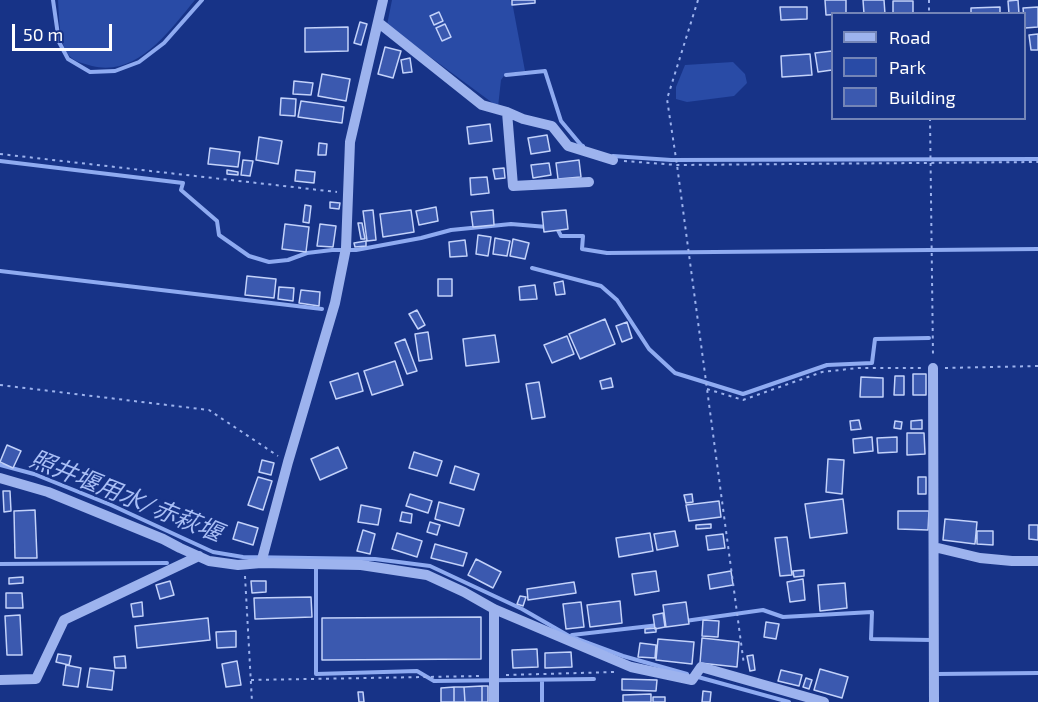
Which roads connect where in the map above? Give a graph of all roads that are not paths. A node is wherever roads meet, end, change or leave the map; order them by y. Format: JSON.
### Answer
{"nodes":[{"id":1,"x":383,"y":0,"type":"edge"},
{"id":2,"x":379,"y":23,"type":"junction"},
{"id":3,"x":507,"y":112,"type":"junction"},
{"id":4,"x":613,"y":160,"type":"road end"},
{"id":5,"x":589,"y":182,"type":"dead end"},
{"id":6,"x":933,"y":368,"type":"road end"},
{"id":7,"x":0,"y":478,"type":"edge"},
{"id":8,"x":934,"y":547,"type":"junction"},
{"id":9,"x":199,"y":556,"type":"junction"},
{"id":10,"x":1038,"y":561,"type":"edge"},
{"id":11,"x":261,"y":563,"type":"junction"},
{"id":12,"x":494,"y":609,"type":"junction"},
{"id":13,"x":0,"y":680,"type":"edge"},
{"id":14,"x":494,"y":702,"type":"edge"},
{"id":15,"x":824,"y":702,"type":"edge"},
{"id":16,"x":934,"y":702,"type":"edge"}],
"edges":[{"from":1,"to":2,"type":"street"},
{"from":2,"to":3,"type":"street"},
{"from":2,"to":11,"type":"street"},
{"from":3,"to":4,"type":"street"},
{"from":3,"to":5,"type":"street"},
{"from":6,"to":8,"type":"street"},
{"from":7,"to":9,"type":"street"},
{"from":8,"to":10,"type":"street"},
{"from":8,"to":16,"type":"street"},
{"from":9,"to":11,"type":"street"},
{"from":9,"to":13,"type":"street"},
{"from":11,"to":12,"type":"street"},
{"from":12,"to":14,"type":"street"},
{"from":12,"to":15,"type":"street"}]}
